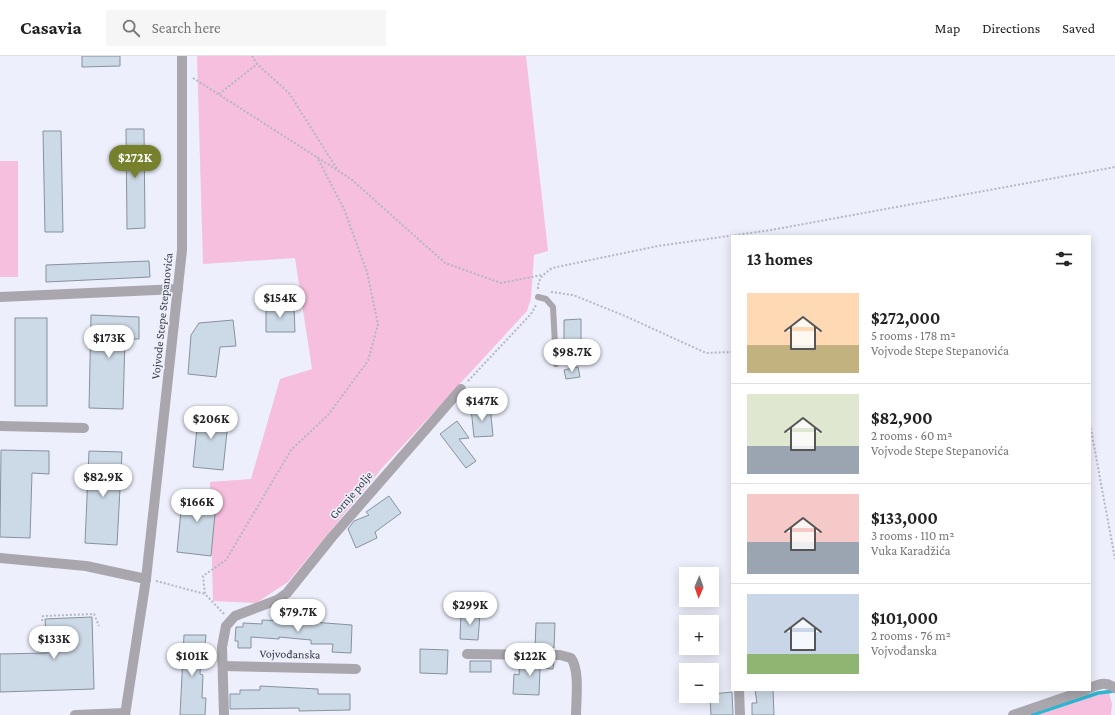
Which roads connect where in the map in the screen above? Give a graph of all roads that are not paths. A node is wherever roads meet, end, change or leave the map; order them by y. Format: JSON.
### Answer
{"nodes":[{"id":1,"x":182,"y":56,"type":"edge"},
{"id":2,"x":178,"y":289,"type":"junction"},
{"id":3,"x":0,"y":297,"type":"edge"},
{"id":4,"x":538,"y":297,"type":"road end"},
{"id":5,"x":556,"y":364,"type":"dead end"},
{"id":6,"x":461,"y":389,"type":"road end"},
{"id":7,"x":0,"y":426,"type":"edge"},
{"id":8,"x":84,"y":428,"type":"dead end"},
{"id":9,"x":0,"y":558,"type":"edge"},
{"id":10,"x":146,"y":579,"type":"junction"},
{"id":11,"x":467,"y":654,"type":"dead end"},
{"id":12,"x":223,"y":666,"type":"junction"},
{"id":13,"x":356,"y":669,"type":"dead end"},
{"id":14,"x":1091,"y":688,"type":"edge"},
{"id":15,"x":1115,"y":688,"type":"edge"},
{"id":16,"x":739,"y":691,"type":"edge"},
{"id":17,"x":1083,"y":691,"type":"edge"},
{"id":18,"x":125,"y":714,"type":"edge"},
{"id":19,"x":75,"y":715,"type":"edge"},
{"id":20,"x":224,"y":715,"type":"edge"},
{"id":21,"x":576,"y":715,"type":"edge"},
{"id":22,"x":740,"y":715,"type":"edge"},
{"id":23,"x":1013,"y":715,"type":"edge"}],
"edges":[{"from":1,"to":2,"type":"street","name":"Vojvode Stepe Stepanovića"},
{"from":2,"to":3,"type":"street"},
{"from":2,"to":10,"type":"street","name":"Vojvode Stepe Stepanovića"},
{"from":4,"to":5,"type":"lane"},
{"from":6,"to":12,"type":"street","name":"Gornje polje"},
{"from":7,"to":8,"type":"street"},
{"from":9,"to":10,"type":"street"},
{"from":10,"to":18,"type":"street","name":"Vojvode Stepe Stepanovića"},
{"from":11,"to":21,"type":"street"},
{"from":12,"to":13,"type":"street","name":"Vojvođanska"},
{"from":12,"to":20,"type":"street"},
{"from":14,"to":15,"type":"street"},
{"from":16,"to":22,"type":"street"},
{"from":17,"to":23,"type":"street"},
{"from":18,"to":19,"type":"street"}]}
